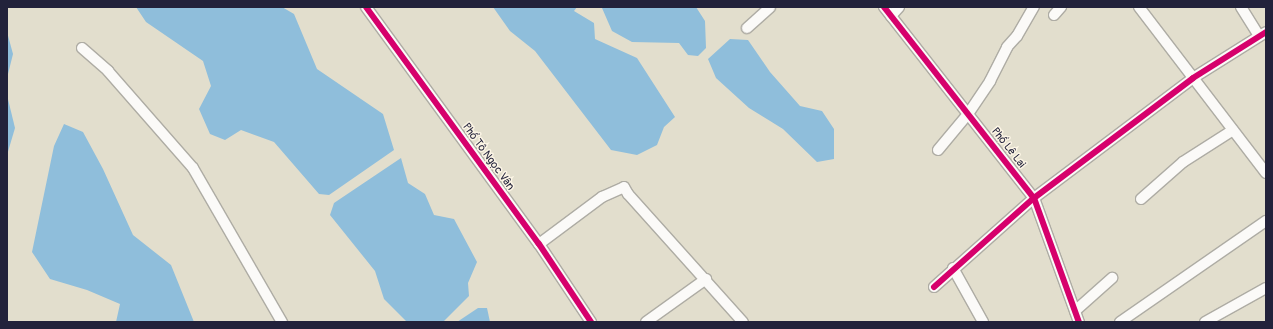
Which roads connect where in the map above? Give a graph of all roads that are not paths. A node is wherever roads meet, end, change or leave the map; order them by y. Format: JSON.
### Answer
{"nodes":[{"id":1,"x":366,"y":7,"type":"edge"},
{"id":2,"x":770,"y":7,"type":"edge"},
{"id":3,"x":884,"y":7,"type":"edge"},
{"id":4,"x":899,"y":7,"type":"edge"},
{"id":5,"x":1034,"y":7,"type":"edge"},
{"id":6,"x":1138,"y":7,"type":"edge"},
{"id":7,"x":1240,"y":7,"type":"edge"},
{"id":8,"x":891,"y":16,"type":"junction"},
{"id":9,"x":747,"y":28,"type":"dead end"},
{"id":10,"x":1264,"y":35,"type":"edge"},
{"id":11,"x":82,"y":48,"type":"dead end"},
{"id":12,"x":1193,"y":78,"type":"junction"},
{"id":13,"x":968,"y":114,"type":"junction"},
{"id":14,"x":1233,"y":130,"type":"junction"},
{"id":15,"x":938,"y":150,"type":"dead end"},
{"id":16,"x":1266,"y":173,"type":"edge"},
{"id":17,"x":1034,"y":198,"type":"junction"},
{"id":18,"x":1141,"y":199,"type":"dead end"},
{"id":19,"x":1266,"y":221,"type":"edge"},
{"id":20,"x":539,"y":244,"type":"junction"},
{"id":21,"x":953,"y":268,"type":"junction"},
{"id":22,"x":1112,"y":278,"type":"dead end"},
{"id":23,"x":706,"y":279,"type":"junction"},
{"id":24,"x":934,"y":287,"type":"dead end"},
{"id":25,"x":1266,"y":288,"type":"edge"},
{"id":26,"x":1075,"y":311,"type":"junction"},
{"id":27,"x":282,"y":322,"type":"edge"},
{"id":28,"x":591,"y":322,"type":"edge"},
{"id":29,"x":646,"y":322,"type":"edge"},
{"id":30,"x":743,"y":322,"type":"edge"},
{"id":31,"x":983,"y":322,"type":"edge"},
{"id":32,"x":1079,"y":322,"type":"edge"},
{"id":33,"x":1120,"y":322,"type":"edge"},
{"id":34,"x":1205,"y":322,"type":"edge"}],
"edges":[{"from":1,"to":20,"type":"street","name":"Phố Tô Ngọc Vân"},
{"from":2,"to":9,"type":"street"},
{"from":3,"to":8,"type":"street","name":"Phố Lê Lai"},
{"from":4,"to":8,"type":"street"},
{"from":5,"to":13,"type":"street"},
{"from":6,"to":12,"type":"street"},
{"from":7,"to":10,"type":"street"},
{"from":8,"to":13,"type":"street","name":"Phố Lê Lai"},
{"from":10,"to":12,"type":"street"},
{"from":11,"to":27,"type":"street"},
{"from":12,"to":14,"type":"street"},
{"from":12,"to":17,"type":"street"},
{"from":13,"to":15,"type":"street"},
{"from":13,"to":17,"type":"street","name":"Phố Lê Lai"},
{"from":14,"to":16,"type":"street"},
{"from":14,"to":18,"type":"street"},
{"from":17,"to":21,"type":"street"},
{"from":17,"to":26,"type":"street","name":"Phố Lê Lai"},
{"from":19,"to":33,"type":"street"},
{"from":20,"to":23,"type":"street"},
{"from":20,"to":28,"type":"street","name":"Phố Tô Ngọc Vân"},
{"from":21,"to":24,"type":"street"},
{"from":21,"to":31,"type":"street"},
{"from":22,"to":26,"type":"street"},
{"from":23,"to":29,"type":"street"},
{"from":23,"to":30,"type":"street"},
{"from":25,"to":34,"type":"street"},
{"from":26,"to":32,"type":"street","name":"Phố Lê Lai"}]}
